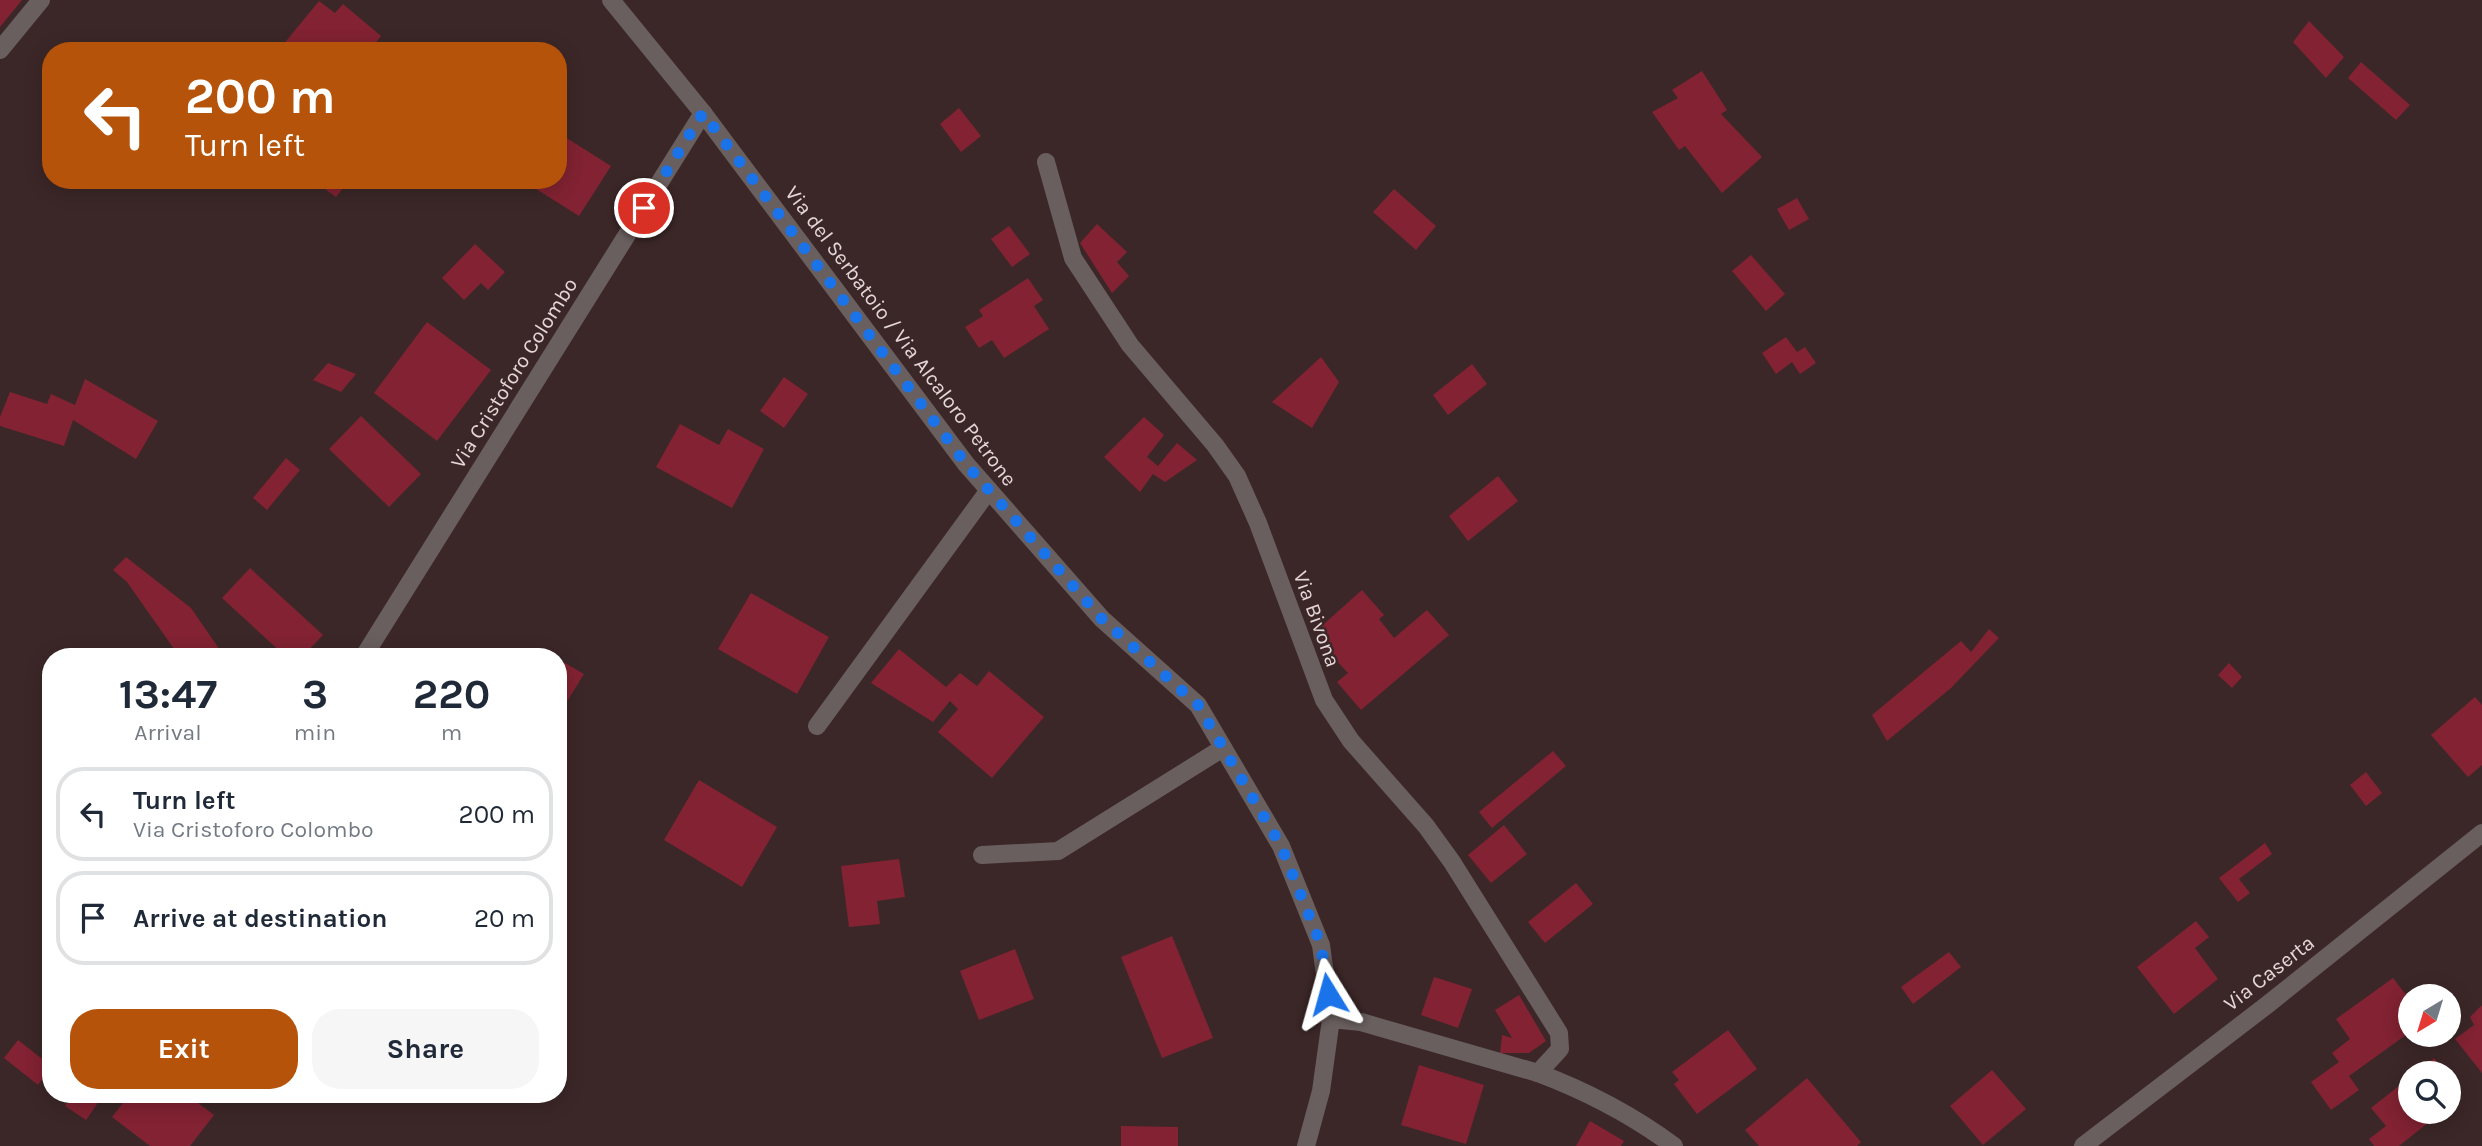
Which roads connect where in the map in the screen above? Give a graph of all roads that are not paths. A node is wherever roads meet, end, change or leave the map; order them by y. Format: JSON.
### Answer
{"nodes":[{"id":1,"x":41,"y":0,"type":"edge"},
{"id":2,"x":611,"y":0,"type":"edge"},
{"id":3,"x":0,"y":50,"type":"edge"},
{"id":4,"x":703,"y":113,"type":"junction"},
{"id":5,"x":1045,"y":162,"type":"dead end"},
{"id":6,"x":989,"y":490,"type":"junction"},
{"id":7,"x":369,"y":648,"type":"edge"},
{"id":8,"x":817,"y":726,"type":"dead end"},
{"id":9,"x":1223,"y":748,"type":"junction"},
{"id":10,"x":2482,"y":834,"type":"edge"},
{"id":11,"x":982,"y":855,"type":"dead end"},
{"id":12,"x":1331,"y":1019,"type":"junction"},
{"id":13,"x":1538,"y":1073,"type":"junction"},
{"id":14,"x":1306,"y":1146,"type":"edge"},
{"id":15,"x":1674,"y":1146,"type":"edge"},
{"id":16,"x":2083,"y":1146,"type":"edge"}],
"edges":[{"from":1,"to":3,"type":"street"},
{"from":2,"to":4,"type":"street","name":"Via del Serbatoio / Via Alcaloro Petrone"},
{"from":4,"to":6,"type":"street","name":"Via del Serbatoio / Via Alcaloro Petrone"},
{"from":4,"to":7,"type":"street","name":"Via Cristoforo Colombo"},
{"from":5,"to":13,"type":"street","name":"Via Bivona"},
{"from":6,"to":8,"type":"street"},
{"from":6,"to":9,"type":"street","name":"Via del Serbatoio / Via Alcaloro Petrone"},
{"from":9,"to":11,"type":"street"},
{"from":9,"to":12,"type":"street","name":"Via del Serbatoio / Via Alcaloro Petrone"},
{"from":10,"to":16,"type":"street","name":"Via Caserta"},
{"from":12,"to":13,"type":"street"},
{"from":12,"to":14,"type":"street","name":"Via del Serbatoio / Via Alcaloro Petrone"},
{"from":13,"to":15,"type":"street"}]}
